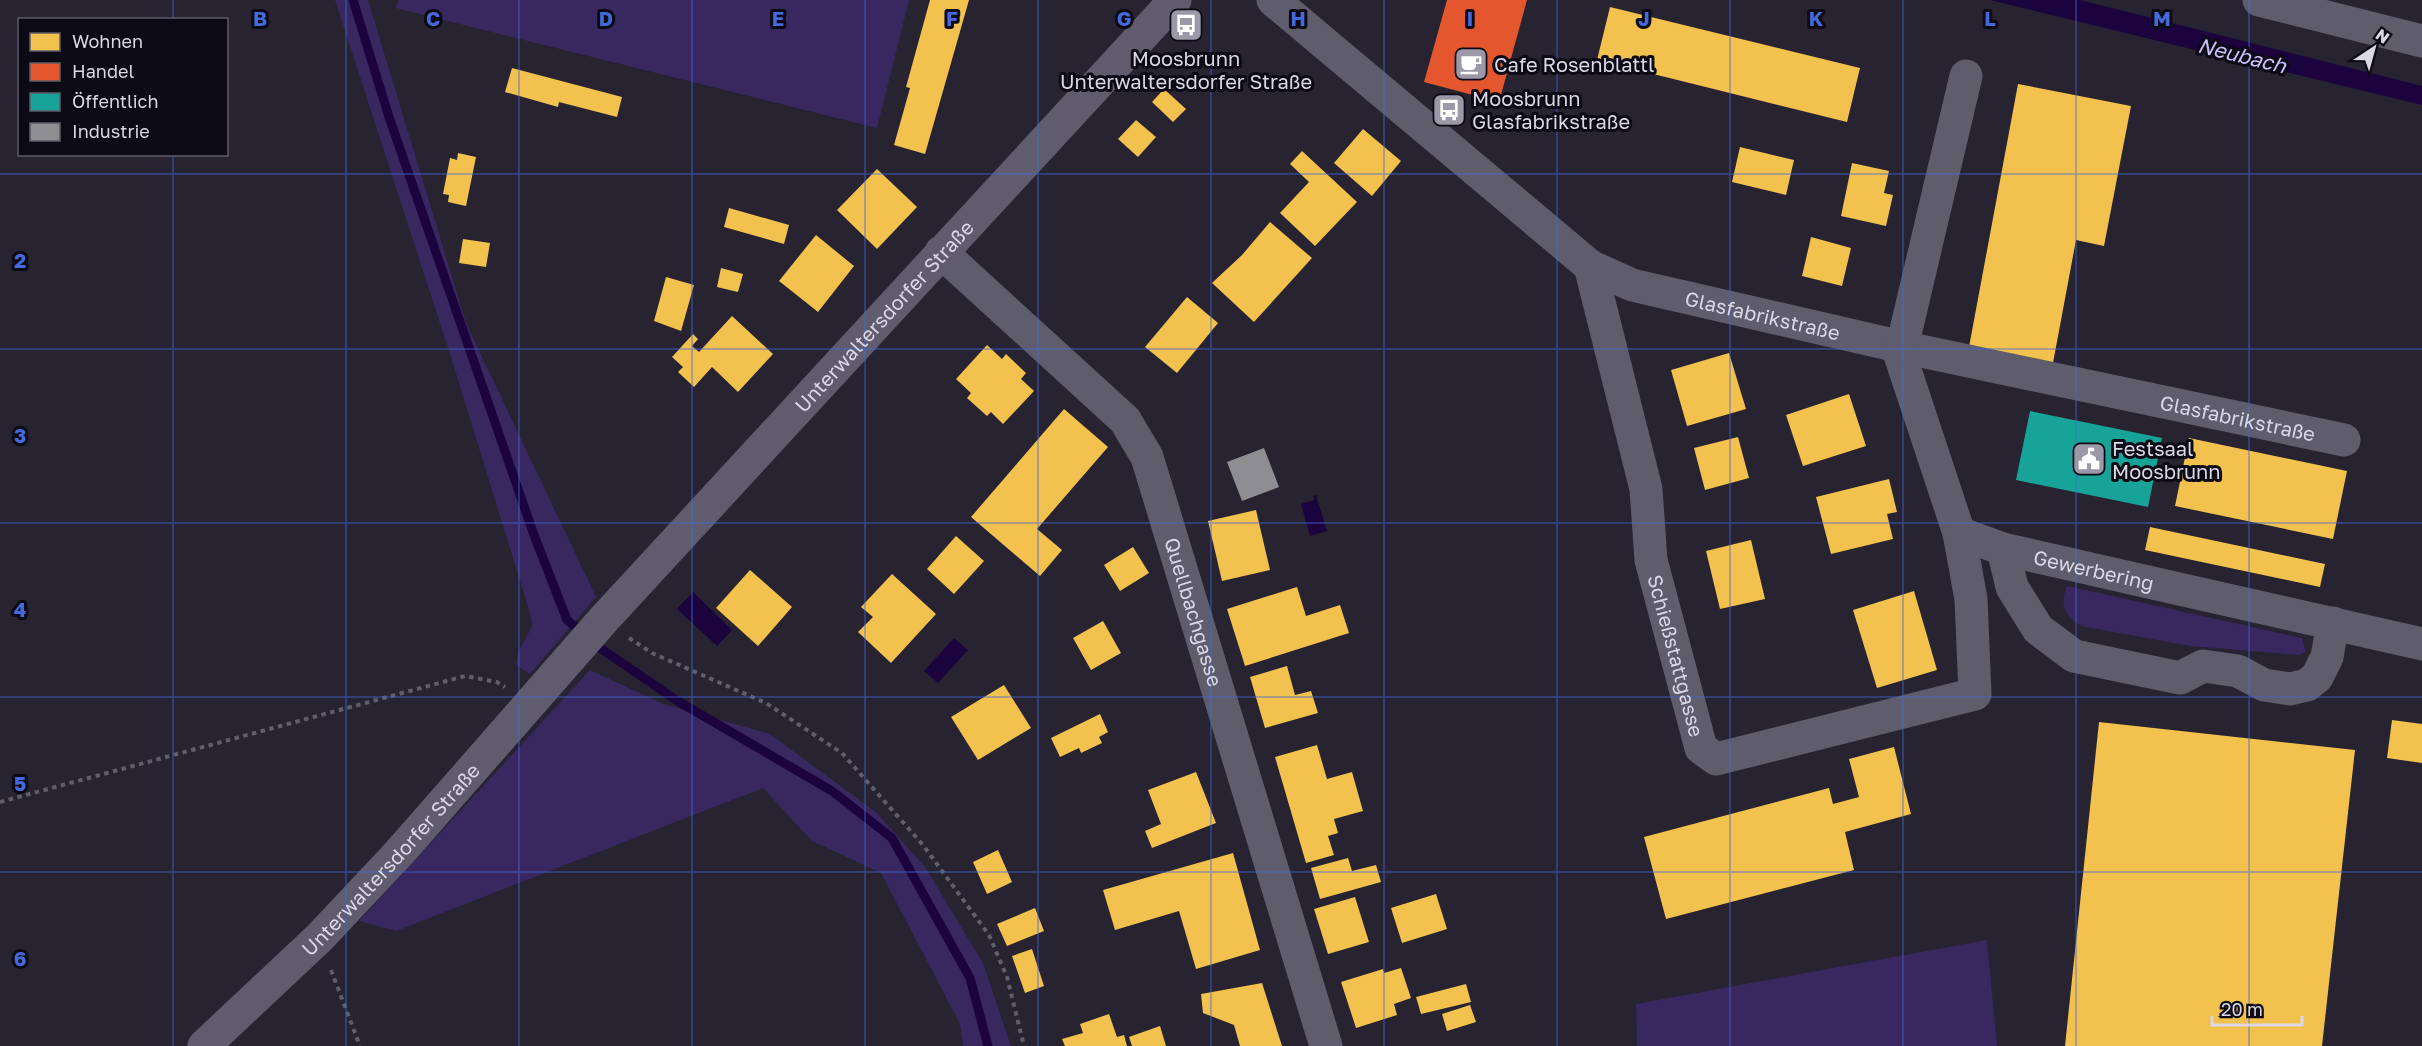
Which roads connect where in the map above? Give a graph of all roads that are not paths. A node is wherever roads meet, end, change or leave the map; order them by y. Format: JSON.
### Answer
{"nodes":[{"id":1,"x":1175,"y":0,"type":"edge"},
{"id":2,"x":1273,"y":0,"type":"edge"},
{"id":3,"x":2259,"y":0,"type":"edge"},
{"id":4,"x":2422,"y":41,"type":"edge"},
{"id":5,"x":1966,"y":76,"type":"dead end"},
{"id":6,"x":942,"y":252,"type":"junction"},
{"id":7,"x":1590,"y":266,"type":"junction"},
{"id":8,"x":1899,"y":347,"type":"junction"},
{"id":9,"x":2344,"y":440,"type":"dead end"},
{"id":10,"x":1959,"y":532,"type":"junction"},
{"id":11,"x":2003,"y":549,"type":"junction"},
{"id":12,"x":2333,"y":623,"type":"junction"},
{"id":13,"x":2422,"y":644,"type":"edge"},
{"id":14,"x":204,"y":1046,"type":"edge"},
{"id":15,"x":1326,"y":1046,"type":"edge"}],
"edges":[{"from":1,"to":6,"type":"main road","name":"Unterwaltersdorfer Straße"},
{"from":2,"to":7,"type":"street","name":"Glasfabrikstraße"},
{"from":3,"to":4,"type":"street"},
{"from":5,"to":8,"type":"street"},
{"from":6,"to":14,"type":"main road","name":"Unterwaltersdorfer Straße"},
{"from":6,"to":15,"type":"street","name":"Quellbachgasse"},
{"from":7,"to":8,"type":"street","name":"Glasfabrikstraße"},
{"from":7,"to":10,"type":"street","name":"Schießstattgasse"},
{"from":8,"to":9,"type":"street","name":"Glasfabrikstraße"},
{"from":8,"to":10,"type":"street"},
{"from":10,"to":11,"type":"street","name":"Gewerbering"},
{"from":11,"to":12,"type":"street","name":"Gewerbering"},
{"from":11,"to":12,"type":"street"},
{"from":12,"to":13,"type":"street","name":"Gewerbering"}]}
